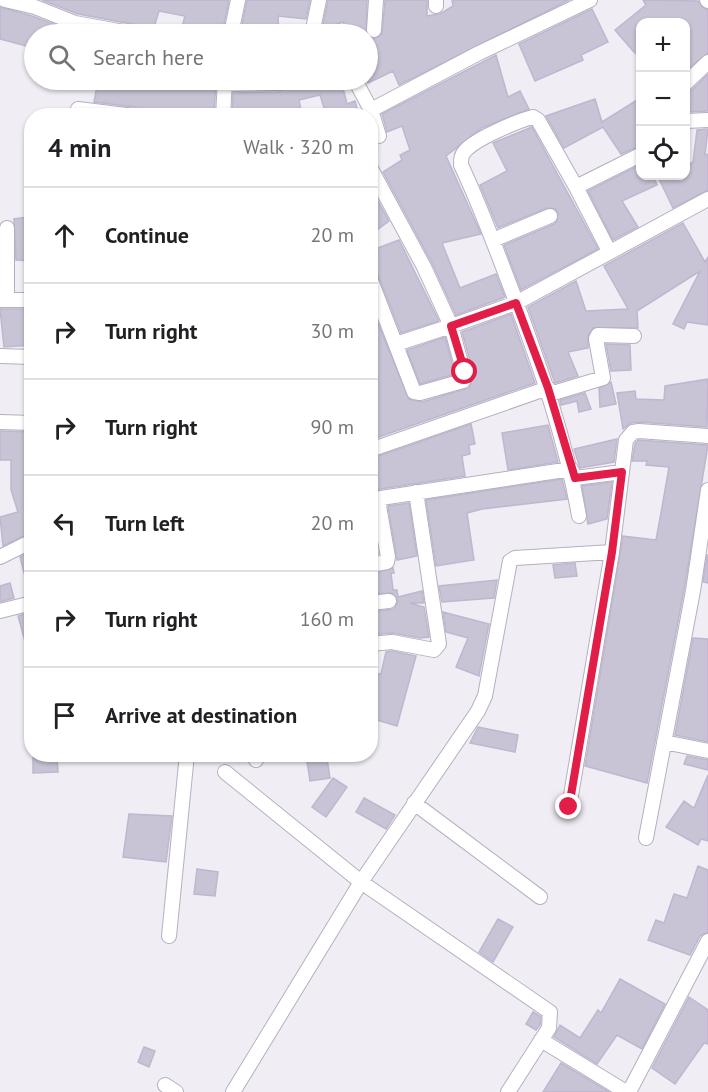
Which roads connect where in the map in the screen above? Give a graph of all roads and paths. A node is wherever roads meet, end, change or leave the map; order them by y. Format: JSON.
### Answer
{"nodes":[{"id":1,"x":5,"y":0,"type":"edge"},
{"id":2,"x":238,"y":0,"type":"edge"},
{"id":3,"x":319,"y":0,"type":"edge"},
{"id":4,"x":376,"y":0,"type":"edge"},
{"id":5,"x":590,"y":0,"type":"edge"},
{"id":6,"x":80,"y":24,"type":"edge"},
{"id":7,"x":233,"y":24,"type":"edge"},
{"id":8,"x":314,"y":24,"type":"edge"},
{"id":9,"x":374,"y":24,"type":"edge"},
{"id":10,"x":708,"y":62,"type":"edge"},
{"id":11,"x":690,"y":79,"type":"edge"},
{"id":12,"x":225,"y":90,"type":"edge"},
{"id":13,"x":360,"y":90,"type":"edge"},
{"id":14,"x":223,"y":108,"type":"edge"},
{"id":15,"x":370,"y":108,"type":"edge"},
{"id":16,"x":375,"y":108,"type":"edge"},
{"id":17,"x":708,"y":120,"type":"edge"},
{"id":18,"x":690,"y":121,"type":"edge"},
{"id":19,"x":636,"y":157,"type":"edge"},
{"id":20,"x":378,"y":182,"type":"edge"},
{"id":21,"x":576,"y":187,"type":"junction"},
{"id":22,"x":708,"y":199,"type":"edge"},
{"id":23,"x":550,"y":216,"type":"dead end"},
{"id":24,"x":7,"y":228,"type":"dead end"},
{"id":25,"x":493,"y":240,"type":"junction"},
{"id":26,"x":609,"y":251,"type":"junction"},
{"id":27,"x":378,"y":298,"type":"edge"},
{"id":28,"x":3,"y":300,"type":"edge"},
{"id":29,"x":24,"y":300,"type":"edge"},
{"id":30,"x":516,"y":303,"type":"junction"},
{"id":31,"x":451,"y":326,"type":"junction"},
{"id":32,"x":634,"y":336,"type":"dead end"},
{"id":33,"x":396,"y":344,"type":"junction"},
{"id":34,"x":0,"y":356,"type":"edge"},
{"id":35,"x":24,"y":357,"type":"edge"},
{"id":36,"x":549,"y":391,"type":"junction"},
{"id":37,"x":0,"y":422,"type":"edge"},
{"id":38,"x":24,"y":423,"type":"edge"},
{"id":39,"x":708,"y":436,"type":"edge"},
{"id":40,"x":378,"y":447,"type":"edge"},
{"id":41,"x":571,"y":469,"type":"junction"},
{"id":42,"x":622,"y":472,"type":"junction"},
{"id":43,"x":708,"y":490,"type":"edge"},
{"id":44,"x":416,"y":492,"type":"junction"},
{"id":45,"x":378,"y":514,"type":"edge"},
{"id":46,"x":579,"y":516,"type":"dead end"},
{"id":47,"x":378,"y":526,"type":"edge"},
{"id":48,"x":24,"y":544,"type":"edge"},
{"id":49,"x":612,"y":552,"type":"junction"},
{"id":50,"x":2,"y":554,"type":"edge"},
{"id":51,"x":378,"y":563,"type":"edge"},
{"id":52,"x":693,"y":591,"type":"junction"},
{"id":53,"x":708,"y":593,"type":"edge"},
{"id":54,"x":389,"y":601,"type":"dead end"},
{"id":55,"x":378,"y":602,"type":"edge"},
{"id":56,"x":24,"y":605,"type":"edge"},
{"id":57,"x":0,"y":611,"type":"edge"},
{"id":58,"x":378,"y":645,"type":"edge"},
{"id":59,"x":664,"y":742,"type":"junction"},
{"id":60,"x":708,"y":751,"type":"edge"},
{"id":61,"x":186,"y":762,"type":"edge"},
{"id":62,"x":225,"y":772,"type":"dead end"},
{"id":63,"x":414,"y":803,"type":"junction"},
{"id":64,"x":569,"y":807,"type":"dead end"},
{"id":65,"x":646,"y":838,"type":"dead end"},
{"id":66,"x":361,"y":882,"type":"junction"},
{"id":67,"x":540,"y":897,"type":"dead end"},
{"id":68,"x":169,"y":936,"type":"dead end"},
{"id":69,"x":708,"y":941,"type":"edge"},
{"id":70,"x":695,"y":964,"type":"junction"},
{"id":71,"x":708,"y":971,"type":"edge"},
{"id":72,"x":541,"y":1040,"type":"junction"},
{"id":73,"x":233,"y":1092,"type":"edge"},
{"id":74,"x":508,"y":1092,"type":"edge"},
{"id":75,"x":627,"y":1092,"type":"edge"}],
"edges":[{"from":1,"to":6,"type":"street"},
{"from":2,"to":7,"type":"street"},
{"from":3,"to":8,"type":"street"},
{"from":4,"to":9,"type":"street"},
{"from":5,"to":16,"type":"street"},
{"from":10,"to":11,"type":"street"},
{"from":12,"to":14,"type":"street"},
{"from":13,"to":15,"type":"street"},
{"from":17,"to":18,"type":"street"},
{"from":19,"to":21,"type":"street"},
{"from":20,"to":31,"type":"street"},
{"from":21,"to":25,"type":"street"},
{"from":21,"to":26,"type":"street"},
{"from":22,"to":26,"type":"street"},
{"from":23,"to":25,"type":"street"},
{"from":24,"to":28,"type":"street"},
{"from":25,"to":30,"type":"street"},
{"from":26,"to":30,"type":"street"},
{"from":27,"to":33,"type":"street"},
{"from":28,"to":29,"type":"street"},
{"from":30,"to":31,"type":"street"},
{"from":30,"to":36,"type":"street"},
{"from":31,"to":33,"type":"street"},
{"from":31,"to":33,"type":"street"},
{"from":32,"to":36,"type":"street"},
{"from":34,"to":35,"type":"street"},
{"from":36,"to":40,"type":"street"},
{"from":36,"to":41,"type":"street"},
{"from":37,"to":38,"type":"street"},
{"from":39,"to":42,"type":"street"},
{"from":41,"to":42,"type":"street"},
{"from":41,"to":44,"type":"street"},
{"from":41,"to":46,"type":"street"},
{"from":42,"to":49,"type":"street"},
{"from":43,"to":52,"type":"street"},
{"from":44,"to":45,"type":"street"},
{"from":44,"to":58,"type":"street"},
{"from":47,"to":51,"type":"street"},
{"from":48,"to":50,"type":"street"},
{"from":49,"to":63,"type":"street"},
{"from":49,"to":64,"type":"street"},
{"from":52,"to":53,"type":"street"},
{"from":52,"to":59,"type":"street"},
{"from":54,"to":55,"type":"street"},
{"from":56,"to":57,"type":"street"},
{"from":59,"to":60,"type":"street"},
{"from":59,"to":65,"type":"street"},
{"from":61,"to":68,"type":"street"},
{"from":62,"to":66,"type":"street"},
{"from":63,"to":66,"type":"street"},
{"from":63,"to":67,"type":"street"},
{"from":66,"to":72,"type":"street"},
{"from":66,"to":73,"type":"street"},
{"from":69,"to":70,"type":"street"},
{"from":70,"to":71,"type":"street"},
{"from":70,"to":75,"type":"street"},
{"from":72,"to":74,"type":"street"},
{"from":72,"to":75,"type":"street"}]}
